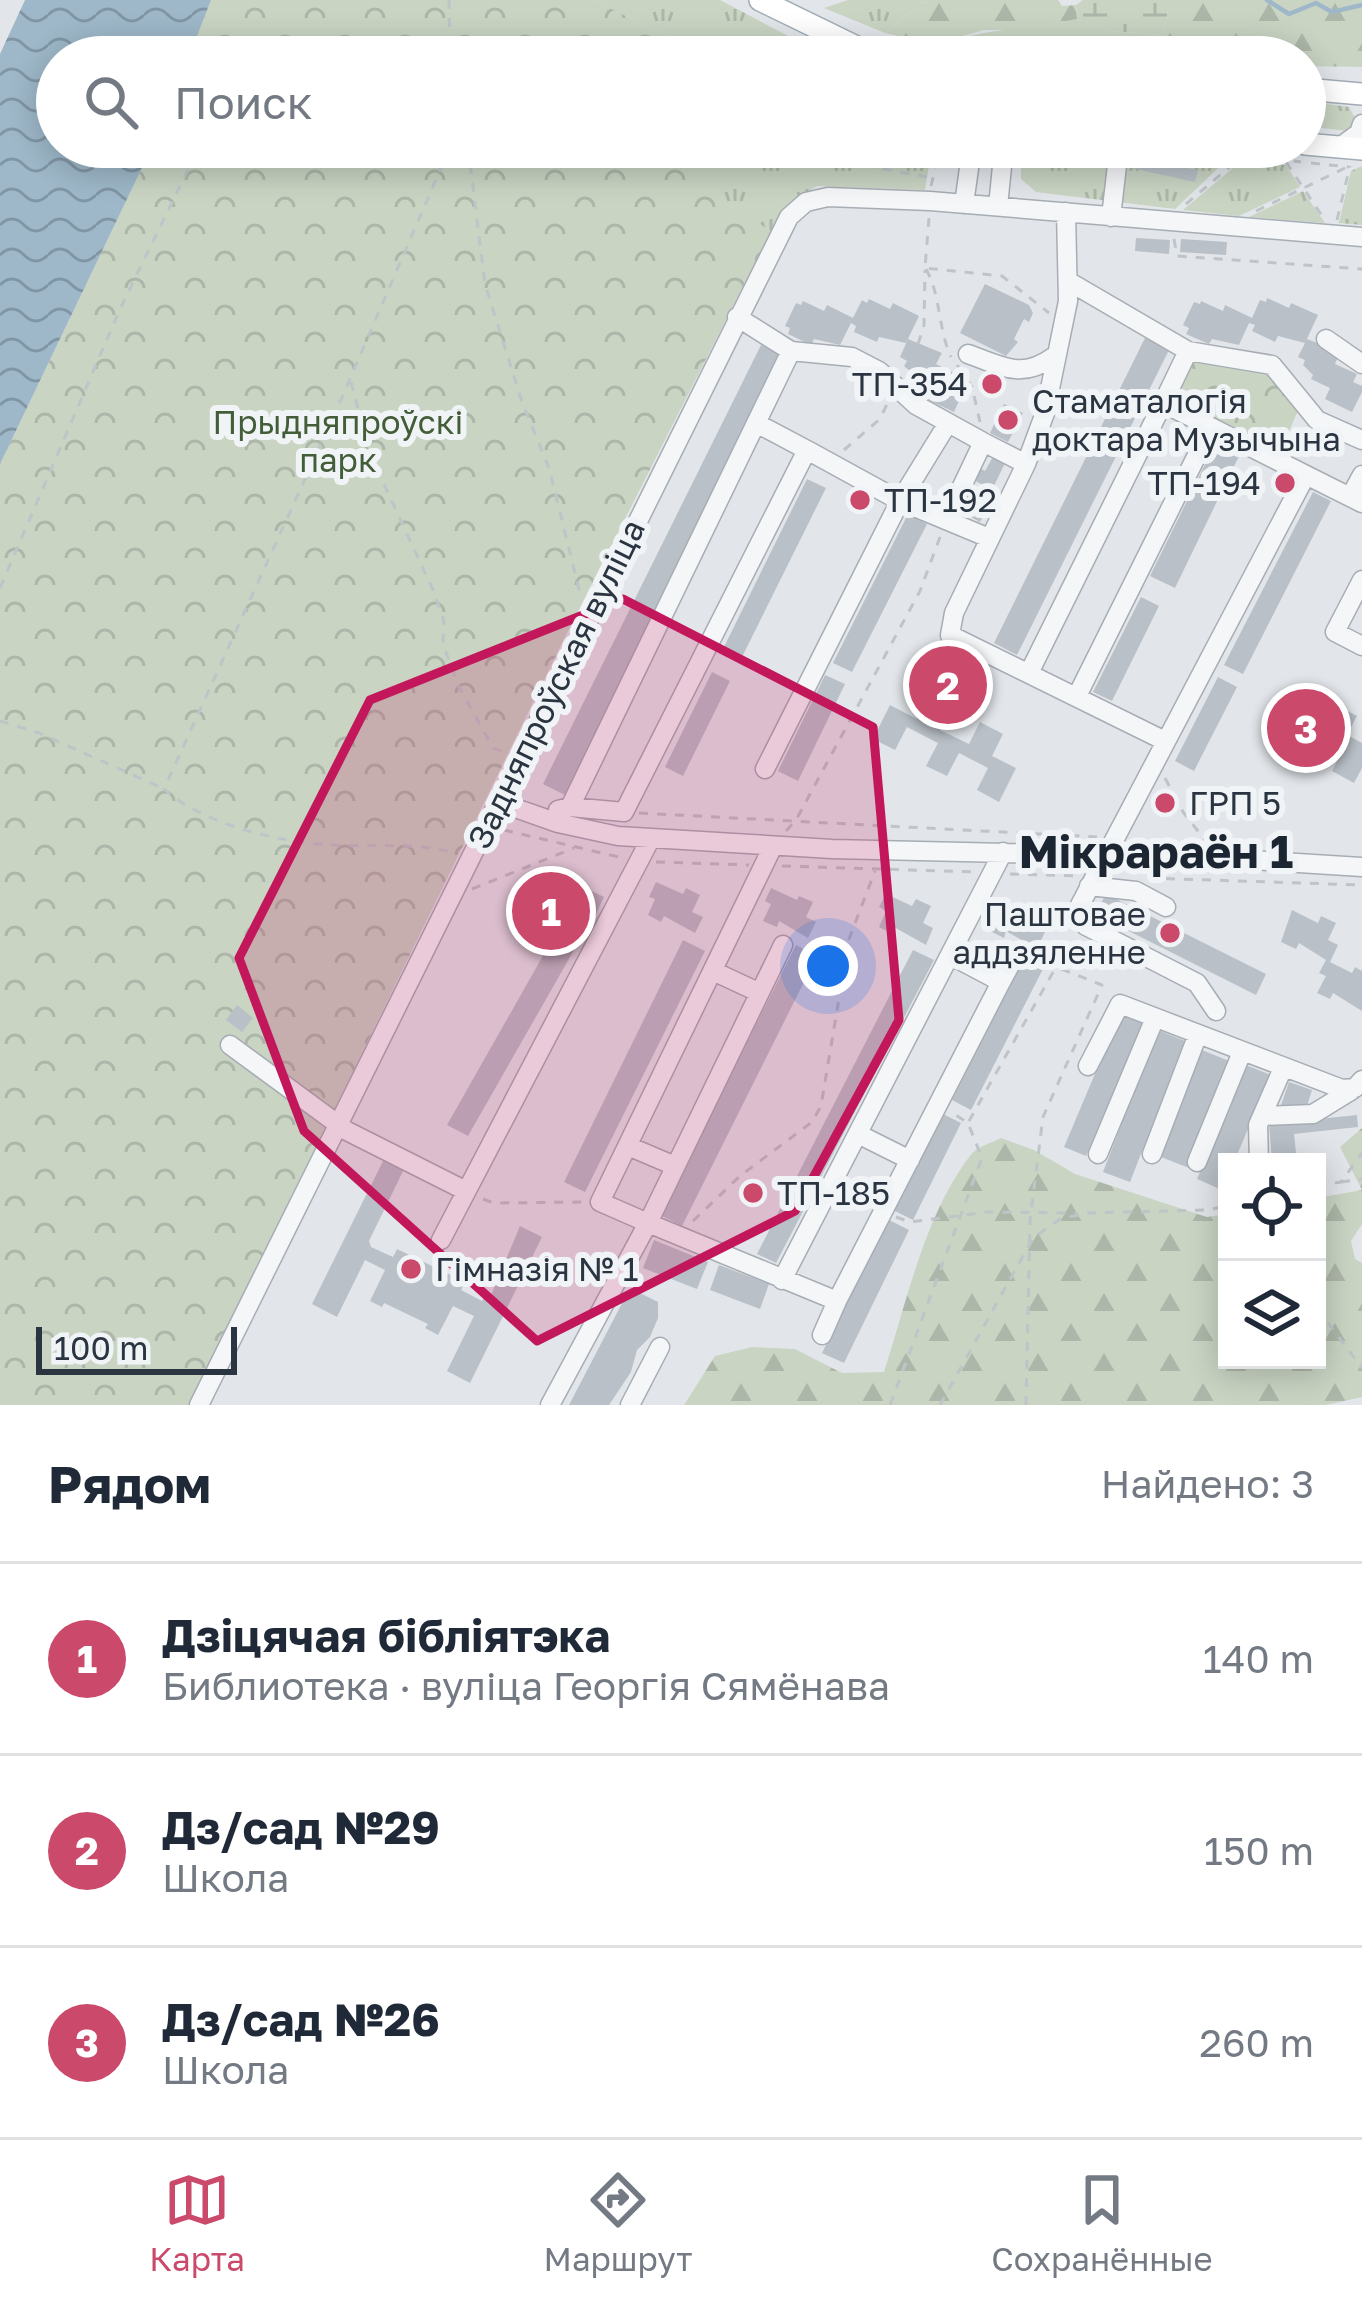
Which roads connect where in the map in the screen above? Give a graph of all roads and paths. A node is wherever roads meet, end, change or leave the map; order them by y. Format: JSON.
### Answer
{"nodes":[{"id":1,"x":449,"y":0,"type":"edge"},
{"id":2,"x":760,"y":0,"type":"edge"},
{"id":3,"x":450,"y":36,"type":"edge"},
{"id":4,"x":835,"y":36,"type":"edge"},
{"id":5,"x":1326,"y":91,"type":"edge"},
{"id":6,"x":1357,"y":94,"type":"edge"},
{"id":7,"x":1362,"y":120,"type":"edge"},
{"id":8,"x":1352,"y":158,"type":"edge"},
{"id":9,"x":189,"y":168,"type":"edge"},
{"id":10,"x":441,"y":168,"type":"edge"},
{"id":11,"x":471,"y":168,"type":"edge"},
{"id":12,"x":878,"y":168,"type":"edge"},
{"id":13,"x":936,"y":168,"type":"edge"},
{"id":14,"x":969,"y":168,"type":"edge"},
{"id":15,"x":1002,"y":168,"type":"edge"},
{"id":16,"x":1117,"y":168,"type":"edge"},
{"id":17,"x":1228,"y":168,"type":"edge"},
{"id":18,"x":1291,"y":168,"type":"edge"},
{"id":19,"x":933,"y":178,"type":"junction"},
{"id":20,"x":931,"y":188,"type":"dead end"},
{"id":21,"x":1304,"y":188,"type":"junction"},
{"id":22,"x":964,"y":203,"type":"junction"},
{"id":23,"x":998,"y":206,"type":"junction"},
{"id":24,"x":930,"y":211,"type":"dead end"},
{"id":25,"x":1066,"y":212,"type":"junction"},
{"id":26,"x":1200,"y":213,"type":"dead end"},
{"id":27,"x":1111,"y":217,"type":"junction"},
{"id":28,"x":1243,"y":218,"type":"dead end"},
{"id":29,"x":1173,"y":233,"type":"dead end"},
{"id":30,"x":1334,"y":234,"type":"junction"},
{"id":31,"x":1362,"y":237,"type":"edge"},
{"id":32,"x":925,"y":268,"type":"junction"},
{"id":33,"x":1362,"y":269,"type":"edge"},
{"id":34,"x":1067,"y":281,"type":"junction"},
{"id":35,"x":737,"y":317,"type":"junction"},
{"id":36,"x":1065,"y":321,"type":"junction"},
{"id":37,"x":1326,"y":339,"type":"dead end"},
{"id":38,"x":918,"y":344,"type":"dead end"},
{"id":39,"x":1189,"y":350,"type":"junction"},
{"id":40,"x":791,"y":351,"type":"junction"},
{"id":41,"x":968,"y":354,"type":"dead end"},
{"id":42,"x":1054,"y":357,"type":"junction"},
{"id":43,"x":1362,"y":364,"type":"edge"},
{"id":44,"x":350,"y":378,"type":"junction"},
{"id":45,"x":895,"y":386,"type":"junction"},
{"id":46,"x":1163,"y":403,"type":"junction"},
{"id":47,"x":756,"y":423,"type":"junction"},
{"id":48,"x":948,"y":423,"type":"junction"},
{"id":49,"x":1211,"y":427,"type":"junction"},
{"id":50,"x":1362,"y":440,"type":"edge"},
{"id":51,"x":983,"y":442,"type":"junction"},
{"id":52,"x":807,"y":449,"type":"junction"},
{"id":53,"x":828,"y":461,"type":"junction"},
{"id":54,"x":1026,"y":464,"type":"junction"},
{"id":55,"x":1362,"y":475,"type":"edge"},
{"id":56,"x":1306,"y":476,"type":"junction"},
{"id":57,"x":1356,"y":500,"type":"edge"},
{"id":58,"x":900,"y":501,"type":"junction"},
{"id":59,"x":946,"y":520,"type":"junction"},
{"id":60,"x":989,"y":538,"type":"junction"},
{"id":61,"x":1362,"y":580,"type":"edge"},
{"id":62,"x":0,"y":588,"type":"edge"},
{"id":63,"x":581,"y":601,"type":"dead end"},
{"id":64,"x":1362,"y":646,"type":"edge"},
{"id":65,"x":1029,"y":673,"type":"junction"},
{"id":66,"x":1077,"y":697,"type":"junction"},
{"id":67,"x":0,"y":722,"type":"edge"},
{"id":68,"x":1162,"y":747,"type":"junction"},
{"id":69,"x":519,"y":758,"type":"junction"},
{"id":70,"x":765,"y":769,"type":"dead end"},
{"id":71,"x":164,"y":789,"type":"junction"},
{"id":72,"x":498,"y":802,"type":"junction"},
{"id":73,"x":569,"y":807,"type":"junction"},
{"id":74,"x":624,"y":812,"type":"junction"},
{"id":75,"x":530,"y":815,"type":"junction"},
{"id":76,"x":796,"y":820,"type":"junction"},
{"id":77,"x":496,"y":828,"type":"dead end"},
{"id":78,"x":651,"y":838,"type":"junction"},
{"id":79,"x":773,"y":846,"type":"junction"},
{"id":80,"x":1109,"y":846,"type":"junction"},
{"id":81,"x":576,"y":847,"type":"junction"},
{"id":82,"x":1003,"y":852,"type":"junction"},
{"id":83,"x":470,"y":858,"type":"junction"},
{"id":84,"x":1219,"y":858,"type":"junction"},
{"id":85,"x":639,"y":861,"type":"junction"},
{"id":86,"x":764,"y":866,"type":"junction"},
{"id":87,"x":1362,"y":867,"type":"edge"},
{"id":88,"x":876,"y":869,"type":"junction"},
{"id":89,"x":992,"y":873,"type":"junction"},
{"id":90,"x":1138,"y":878,"type":"dead end"},
{"id":91,"x":1091,"y":881,"type":"junction"},
{"id":92,"x":1362,"y":885,"type":"edge"},
{"id":93,"x":465,"y":892,"type":"dead end"},
{"id":94,"x":1166,"y":907,"type":"dead end"},
{"id":95,"x":783,"y":945,"type":"dead end"},
{"id":96,"x":1016,"y":954,"type":"joint"},
{"id":97,"x":950,"y":955,"type":"junction"},
{"id":98,"x":1056,"y":968,"type":"junction"},
{"id":99,"x":712,"y":971,"type":"junction"},
{"id":100,"x":1001,"y":982,"type":"junction"},
{"id":101,"x":758,"y":992,"type":"junction"},
{"id":102,"x":1216,"y":1011,"type":"dead end"},
{"id":103,"x":1155,"y":1018,"type":"junction"},
{"id":104,"x":1198,"y":1034,"type":"junction"},
{"id":105,"x":230,"y":1045,"type":"dead end"},
{"id":106,"x":1243,"y":1052,"type":"junction"},
{"id":107,"x":1088,"y":1066,"type":"dead end"},
{"id":108,"x":1283,"y":1068,"type":"junction"},
{"id":109,"x":1358,"y":1084,"type":"edge"},
{"id":110,"x":938,"y":1105,"type":"junction"},
{"id":111,"x":1262,"y":1116,"type":"junction"},
{"id":112,"x":968,"y":1123,"type":"junction"},
{"id":113,"x":338,"y":1125,"type":"junction"},
{"id":114,"x":858,"y":1134,"type":"junction"},
{"id":115,"x":628,"y":1146,"type":"junction"},
{"id":116,"x":1259,"y":1153,"type":"edge"},
{"id":117,"x":1098,"y":1154,"type":"dead end"},
{"id":118,"x":1152,"y":1154,"type":"dead end"},
{"id":119,"x":1362,"y":1154,"type":"edge"},
{"id":120,"x":910,"y":1160,"type":"junction"},
{"id":121,"x":1197,"y":1162,"type":"dead end"},
{"id":122,"x":675,"y":1166,"type":"junction"},
{"id":123,"x":1362,"y":1178,"type":"edge"},
{"id":124,"x":1341,"y":1182,"type":"junction"},
{"id":125,"x":1326,"y":1184,"type":"edge"},
{"id":126,"x":466,"y":1191,"type":"junction"},
{"id":127,"x":600,"y":1202,"type":"junction"},
{"id":128,"x":1218,"y":1208,"type":"edge"},
{"id":129,"x":883,"y":1213,"type":"junction"},
{"id":130,"x":1031,"y":1213,"type":"junction"},
{"id":131,"x":1083,"y":1214,"type":"junction"},
{"id":132,"x":960,"y":1216,"type":"junction"},
{"id":133,"x":648,"y":1223,"type":"junction"},
{"id":134,"x":678,"y":1235,"type":"junction"},
{"id":135,"x":1033,"y":1238,"type":"junction"},
{"id":136,"x":441,"y":1240,"type":"dead end"},
{"id":137,"x":782,"y":1280,"type":"junction"},
{"id":138,"x":837,"y":1301,"type":"junction"},
{"id":139,"x":1326,"y":1320,"type":"edge"},
{"id":140,"x":823,"y":1335,"type":"dead end"},
{"id":141,"x":660,"y":1347,"type":"dead end"},
{"id":142,"x":1362,"y":1368,"type":"edge"},
{"id":143,"x":199,"y":1405,"type":"edge"},
{"id":144,"x":550,"y":1405,"type":"edge"},
{"id":145,"x":630,"y":1405,"type":"edge"},
{"id":146,"x":890,"y":1405,"type":"edge"},
{"id":147,"x":940,"y":1405,"type":"edge"},
{"id":148,"x":1026,"y":1405,"type":"edge"}],
"edges":[{"from":1,"to":3,"type":"path"},
{"from":2,"to":4,"type":"main road"},
{"from":5,"to":6,"type":"main road"},
{"from":6,"to":7,"type":"street"},
{"from":7,"to":8,"type":"street"},
{"from":8,"to":21,"type":"path"},
{"from":8,"to":30,"type":"path"},
{"from":9,"to":62,"type":"path"},
{"from":10,"to":44,"type":"path"},
{"from":11,"to":63,"type":"path"},
{"from":12,"to":19,"type":"path"},
{"from":13,"to":19,"type":"path"},
{"from":14,"to":22,"type":"street"},
{"from":15,"to":23,"type":"street"},
{"from":16,"to":27,"type":"street"},
{"from":17,"to":26,"type":"path"},
{"from":18,"to":21,"type":"path"},
{"from":19,"to":20,"type":"path"},
{"from":21,"to":28,"type":"path"},
{"from":21,"to":30,"type":"path"},
{"from":22,"to":23,"type":"street","name":"Задняпроўская вуліца"},
{"from":22,"to":35,"type":"street","name":"Задняпроўская вуліца"},
{"from":23,"to":25,"type":"street","name":"Задняпроўская вуліца"},
{"from":24,"to":32,"type":"path"},
{"from":25,"to":27,"type":"street","name":"Задняпроўская вуліца"},
{"from":25,"to":34,"type":"street"},
{"from":27,"to":30,"type":"street","name":"Задняпроўская вуліца"},
{"from":29,"to":33,"type":"path"},
{"from":30,"to":31,"type":"street","name":"Задняпроўская вуліца"},
{"from":32,"to":36,"type":"path"},
{"from":32,"to":38,"type":"path"},
{"from":34,"to":36,"type":"street"},
{"from":34,"to":39,"type":"street"},
{"from":35,"to":40,"type":"street"},
{"from":35,"to":69,"type":"street","name":"Задняпроўская вуліца"},
{"from":36,"to":42,"type":"street"},
{"from":37,"to":43,"type":"street"},
{"from":39,"to":46,"type":"street"},
{"from":39,"to":50,"type":"street"},
{"from":40,"to":45,"type":"street"},
{"from":40,"to":47,"type":"street"},
{"from":41,"to":42,"type":"street"},
{"from":42,"to":54,"type":"street"},
{"from":44,"to":69,"type":"path"},
{"from":44,"to":71,"type":"path"},
{"from":45,"to":48,"type":"street"},
{"from":45,"to":53,"type":"path"},
{"from":46,"to":49,"type":"street"},
{"from":46,"to":65,"type":"street"},
{"from":47,"to":52,"type":"street"},
{"from":47,"to":73,"type":"street"},
{"from":48,"to":51,"type":"street"},
{"from":48,"to":58,"type":"street"},
{"from":49,"to":56,"type":"street"},
{"from":49,"to":66,"type":"street"},
{"from":51,"to":54,"type":"street"},
{"from":51,"to":59,"type":"street"},
{"from":52,"to":53,"type":"street"},
{"from":52,"to":74,"type":"street"},
{"from":53,"to":58,"type":"street"},
{"from":54,"to":60,"type":"street"},
{"from":55,"to":57,"type":"street"},
{"from":56,"to":57,"type":"street"},
{"from":56,"to":68,"type":"street"},
{"from":58,"to":59,"type":"street"},
{"from":58,"to":70,"type":"street"},
{"from":59,"to":60,"type":"street"},
{"from":59,"to":76,"type":"path"},
{"from":60,"to":65,"type":"street"},
{"from":61,"to":64,"type":"street"},
{"from":65,"to":66,"type":"street"},
{"from":66,"to":68,"type":"street"},
{"from":67,"to":71,"type":"path"},
{"from":68,"to":80,"type":"street"},
{"from":68,"to":84,"type":"path"},
{"from":69,"to":72,"type":"street","name":"Задняпроўская вуліца"},
{"from":71,"to":83,"type":"path"},
{"from":72,"to":75,"type":"street"},
{"from":72,"to":83,"type":"street","name":"Задняпроўская вуліца"},
{"from":73,"to":74,"type":"street"},
{"from":73,"to":75,"type":"street"},
{"from":74,"to":76,"type":"path"},
{"from":75,"to":78,"type":"street"},
{"from":76,"to":79,"type":"path"},
{"from":76,"to":80,"type":"path"},
{"from":77,"to":81,"type":"path"},
{"from":78,"to":79,"type":"street"},
{"from":78,"to":85,"type":"street"},
{"from":79,"to":82,"type":"street"},
{"from":79,"to":86,"type":"street"},
{"from":80,"to":82,"type":"street"},
{"from":80,"to":84,"type":"street"},
{"from":80,"to":91,"type":"street"},
{"from":81,"to":85,"type":"path"},
{"from":81,"to":93,"type":"path"},
{"from":82,"to":89,"type":"street"},
{"from":83,"to":113,"type":"street","name":"Задняпроўская вуліца"},
{"from":84,"to":87,"type":"street"},
{"from":85,"to":86,"type":"path"},
{"from":85,"to":126,"type":"street"},
{"from":86,"to":88,"type":"path"},
{"from":86,"to":99,"type":"street"},
{"from":88,"to":89,"type":"path"},
{"from":88,"to":134,"type":"path"},
{"from":89,"to":91,"type":"path"},
{"from":89,"to":97,"type":"street"},
{"from":90,"to":92,"type":"path"},
{"from":91,"to":94,"type":"street"},
{"from":91,"to":102,"type":"street"},
{"from":95,"to":101,"type":"street"},
{"from":96,"to":98,"type":"path"},
{"from":96,"to":100,"type":"street"},
{"from":97,"to":100,"type":"street"},
{"from":97,"to":114,"type":"street"},
{"from":98,"to":112,"type":"path"},
{"from":98,"to":130,"type":"path"},
{"from":99,"to":101,"type":"street"},
{"from":99,"to":115,"type":"street"},
{"from":100,"to":110,"type":"street"},
{"from":101,"to":122,"type":"street"},
{"from":103,"to":104,"type":"street"},
{"from":103,"to":107,"type":"street"},
{"from":103,"to":117,"type":"street"},
{"from":104,"to":106,"type":"street"},
{"from":104,"to":118,"type":"street"},
{"from":105,"to":113,"type":"street"},
{"from":106,"to":108,"type":"street"},
{"from":106,"to":121,"type":"street"},
{"from":108,"to":109,"type":"street"},
{"from":108,"to":111,"type":"street"},
{"from":109,"to":111,"type":"street"},
{"from":110,"to":112,"type":"path"},
{"from":110,"to":120,"type":"street"},
{"from":111,"to":116,"type":"street"},
{"from":112,"to":132,"type":"path"},
{"from":113,"to":126,"type":"street"},
{"from":113,"to":143,"type":"street","name":"Задняпроўская вуліца"},
{"from":114,"to":120,"type":"street"},
{"from":114,"to":137,"type":"street"},
{"from":115,"to":122,"type":"street"},
{"from":115,"to":127,"type":"street"},
{"from":119,"to":124,"type":"path"},
{"from":120,"to":129,"type":"street"},
{"from":122,"to":133,"type":"street"},
{"from":123,"to":124,"type":"path"},
{"from":124,"to":125,"type":"path"},
{"from":126,"to":127,"type":"path"},
{"from":126,"to":136,"type":"street"},
{"from":127,"to":133,"type":"street"},
{"from":128,"to":131,"type":"path"},
{"from":129,"to":132,"type":"path"},
{"from":129,"to":138,"type":"street"},
{"from":130,"to":131,"type":"path"},
{"from":130,"to":132,"type":"path"},
{"from":130,"to":135,"type":"path"},
{"from":131,"to":135,"type":"path"},
{"from":132,"to":146,"type":"path"},
{"from":133,"to":134,"type":"street"},
{"from":133,"to":144,"type":"street"},
{"from":134,"to":137,"type":"street"},
{"from":135,"to":147,"type":"path"},
{"from":135,"to":148,"type":"path"},
{"from":137,"to":138,"type":"street"},
{"from":138,"to":140,"type":"street"},
{"from":139,"to":142,"type":"path"},
{"from":141,"to":145,"type":"street"}]}
